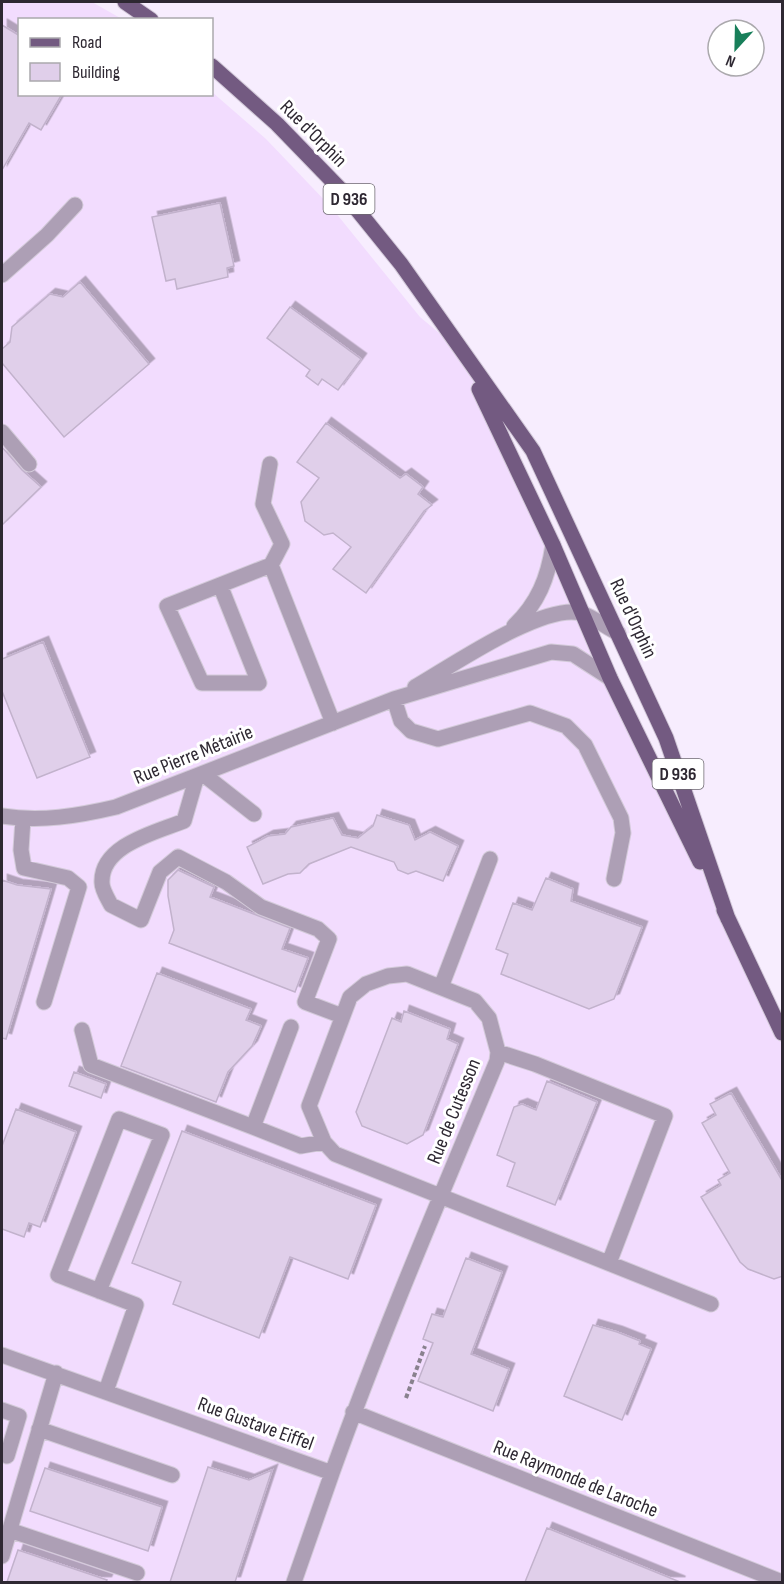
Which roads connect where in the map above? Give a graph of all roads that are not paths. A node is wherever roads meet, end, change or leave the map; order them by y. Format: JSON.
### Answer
{"nodes":[{"id":1,"x":125,"y":2,"type":"edge"},
{"id":2,"x":148,"y":18,"type":"edge"},
{"id":3,"x":213,"y":67,"type":"edge"},
{"id":4,"x":75,"y":205,"type":"dead end"},
{"id":5,"x":2,"y":275,"type":"edge"},
{"id":6,"x":463,"y":353,"type":"junction"},
{"id":7,"x":2,"y":432,"type":"edge"},
{"id":8,"x":29,"y":464,"type":"dead end"},
{"id":9,"x":270,"y":464,"type":"dead end"},
{"id":10,"x":553,"y":545,"type":"junction"},
{"id":11,"x":271,"y":565,"type":"junction"},
{"id":12,"x":220,"y":585,"type":"junction"},
{"id":13,"x":581,"y":613,"type":"junction"},
{"id":14,"x":618,"y":633,"type":"junction"},
{"id":15,"x":504,"y":635,"type":"junction"},
{"id":16,"x":610,"y":678,"type":"junction"},
{"id":17,"x":394,"y":699,"type":"junction"},
{"id":18,"x":333,"y":723,"type":"junction"},
{"id":19,"x":200,"y":775,"type":"junction"},
{"id":20,"x":254,"y":814,"type":"dead end"},
{"id":21,"x":2,"y":816,"type":"edge"},
{"id":22,"x":23,"y":819,"type":"junction"},
{"id":23,"x":490,"y":859,"type":"dead end"},
{"id":24,"x":614,"y":879,"type":"dead end"},
{"id":25,"x":728,"y":919,"type":"junction"},
{"id":26,"x":441,"y":987,"type":"junction"},
{"id":27,"x":44,"y":1002,"type":"dead end"},
{"id":28,"x":342,"y":1017,"type":"junction"},
{"id":29,"x":291,"y":1027,"type":"dead end"},
{"id":30,"x":82,"y":1030,"type":"dead end"},
{"id":31,"x":783,"y":1032,"type":"edge"},
{"id":32,"x":498,"y":1052,"type":"junction"},
{"id":33,"x":253,"y":1127,"type":"junction"},
{"id":34,"x":324,"y":1142,"type":"junction"},
{"id":35,"x":441,"y":1195,"type":"junction"},
{"id":36,"x":609,"y":1263,"type":"junction"},
{"id":37,"x":99,"y":1291,"type":"junction"},
{"id":38,"x":711,"y":1304,"type":"dead end"},
{"id":39,"x":2,"y":1354,"type":"edge"},
{"id":40,"x":56,"y":1373,"type":"junction"},
{"id":41,"x":106,"y":1391,"type":"junction"},
{"id":42,"x":2,"y":1410,"type":"edge"},
{"id":43,"x":353,"y":1412,"type":"junction"},
{"id":44,"x":39,"y":1429,"type":"junction"},
{"id":45,"x":4,"y":1455,"type":"edge"},
{"id":46,"x":29,"y":1463,"type":"junction"},
{"id":47,"x":332,"y":1473,"type":"junction"},
{"id":48,"x":172,"y":1475,"type":"dead end"},
{"id":49,"x":9,"y":1530,"type":"junction"},
{"id":50,"x":2,"y":1556,"type":"edge"},
{"id":51,"x":137,"y":1573,"type":"dead end"},
{"id":52,"x":294,"y":1582,"type":"edge"},
{"id":53,"x":783,"y":1582,"type":"edge"}],
"edges":[{"from":1,"to":2,"type":"main road"},
{"from":3,"to":6,"type":"main road","name":"Rue d'Orphin","number":"D 936"},
{"from":4,"to":5,"type":"street"},
{"from":6,"to":10,"type":"main road","name":"Rue d'Orphin","number":"D 936"},
{"from":6,"to":14,"type":"main road","name":"Rue d'Orphin","number":"D 936"},
{"from":7,"to":8,"type":"street"},
{"from":9,"to":11,"type":"street"},
{"from":10,"to":13,"type":"main road","name":"Rue d'Orphin","number":"D 936"},
{"from":10,"to":15,"type":"street","name":"Rue Pierre Métairie"},
{"from":11,"to":12,"type":"street"},
{"from":11,"to":18,"type":"street"},
{"from":12,"to":12,"type":"street"},
{"from":13,"to":14,"type":"street"},
{"from":13,"to":15,"type":"street","name":"Rue Pierre Métairie"},
{"from":13,"to":16,"type":"main road","name":"Rue d'Orphin","number":"D 936"},
{"from":14,"to":25,"type":"main road","name":"Rue d'Orphin","number":"D 936"},
{"from":15,"to":17,"type":"street","name":"Rue Pierre Métairie"},
{"from":16,"to":17,"type":"street","name":"Rue Pierre Métairie"},
{"from":16,"to":25,"type":"main road","name":"Rue d'Orphin","number":"D 936"},
{"from":17,"to":18,"type":"street","name":"Rue Pierre Métairie"},
{"from":17,"to":24,"type":"street"},
{"from":18,"to":19,"type":"street","name":"Rue Pierre Métairie"},
{"from":19,"to":20,"type":"street"},
{"from":19,"to":22,"type":"street","name":"Rue Pierre Métairie"},
{"from":19,"to":28,"type":"street"},
{"from":21,"to":22,"type":"street","name":"Rue Pierre Métairie"},
{"from":22,"to":27,"type":"street"},
{"from":23,"to":26,"type":"street"},
{"from":25,"to":31,"type":"main road","name":"Rue d'Orphin","number":"D 936"},
{"from":26,"to":28,"type":"street","name":"Rue de Cutesson"},
{"from":26,"to":32,"type":"street","name":"Rue de Cutesson"},
{"from":28,"to":34,"type":"street","name":"Rue de Cutesson"},
{"from":29,"to":33,"type":"street"},
{"from":30,"to":33,"type":"street"},
{"from":32,"to":35,"type":"street","name":"Rue de Cutesson"},
{"from":32,"to":36,"type":"street"},
{"from":33,"to":34,"type":"street"},
{"from":34,"to":35,"type":"street","name":"Rue de Cutesson"},
{"from":35,"to":36,"type":"street","name":"Rue de Cutesson"},
{"from":35,"to":43,"type":"street","name":"Rue de Cutesson"},
{"from":36,"to":38,"type":"street","name":"Rue de Cutesson"},
{"from":37,"to":37,"type":"street"},
{"from":37,"to":41,"type":"street"},
{"from":39,"to":40,"type":"street","name":"Rue Gustave Eiffel"},
{"from":40,"to":41,"type":"street","name":"Rue Gustave Eiffel"},
{"from":40,"to":44,"type":"street"},
{"from":41,"to":47,"type":"street","name":"Rue Gustave Eiffel"},
{"from":42,"to":45,"type":"street"},
{"from":43,"to":47,"type":"street","name":"Rue de Cutesson"},
{"from":43,"to":53,"type":"street","name":"Rue Raymonde de Laroche"},
{"from":44,"to":46,"type":"street"},
{"from":44,"to":48,"type":"street"},
{"from":45,"to":46,"type":"street"},
{"from":46,"to":49,"type":"street"},
{"from":47,"to":52,"type":"street","name":"Rue Gustave Eiffel"},
{"from":49,"to":50,"type":"street"},
{"from":49,"to":51,"type":"street"}]}
